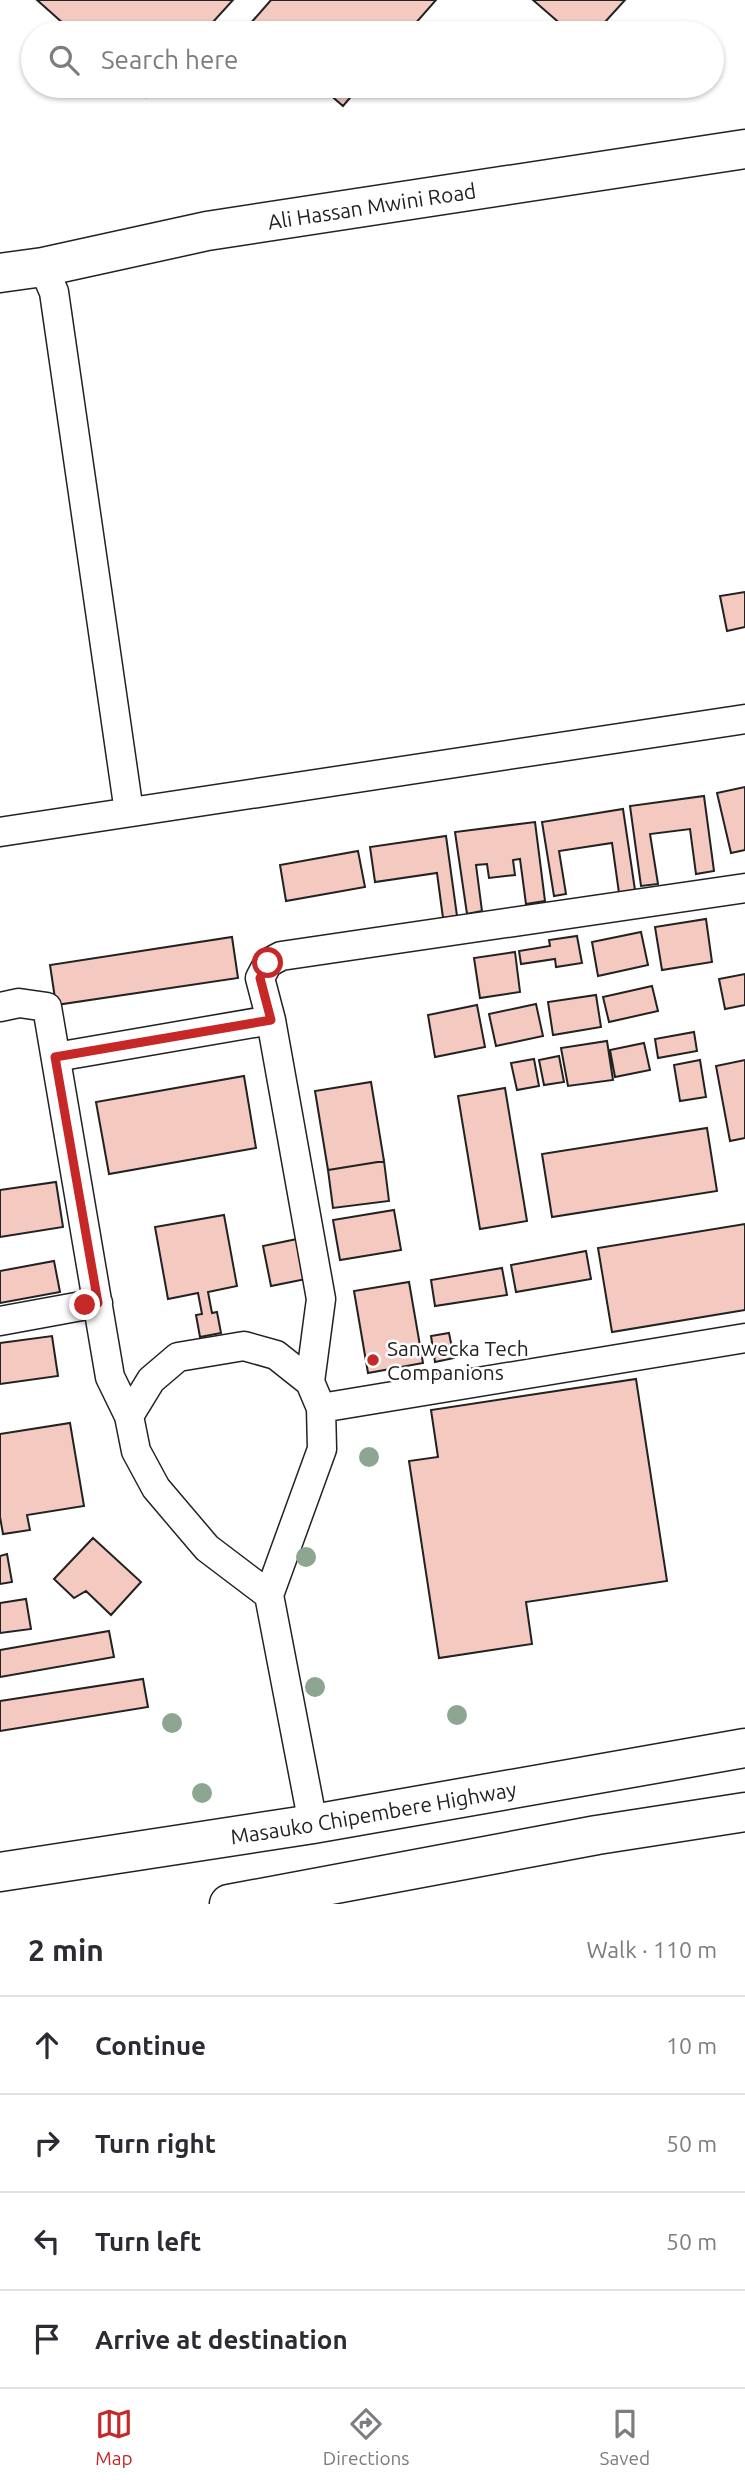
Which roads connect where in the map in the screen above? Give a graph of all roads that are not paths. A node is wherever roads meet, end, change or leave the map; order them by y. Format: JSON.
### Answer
{"nodes":[{"id":1,"x":745,"y":149,"type":"edge"},
{"id":2,"x":43,"y":267,"type":"junction"},
{"id":3,"x":0,"y":273,"type":"edge"},
{"id":4,"x":745,"y":719,"type":"edge"},
{"id":5,"x":128,"y":812,"type":"junction"},
{"id":6,"x":0,"y":832,"type":"edge"},
{"id":7,"x":745,"y":888,"type":"edge"},
{"id":8,"x":0,"y":1007,"type":"edge"},
{"id":9,"x":271,"y":1020,"type":"junction"},
{"id":10,"x":55,"y":1057,"type":"junction"},
{"id":11,"x":98,"y":1303,"type":"junction"},
{"id":12,"x":0,"y":1321,"type":"edge"},
{"id":13,"x":745,"y":1338,"type":"edge"},
{"id":14,"x":310,"y":1382,"type":"junction"},
{"id":15,"x":321,"y":1408,"type":"junction"},
{"id":16,"x":129,"y":1416,"type":"junction"},
{"id":17,"x":269,"y":1595,"type":"junction"},
{"id":18,"x":745,"y":1748,"type":"edge"},
{"id":19,"x":745,"y":1812,"type":"edge"},
{"id":20,"x":313,"y":1824,"type":"junction"},
{"id":21,"x":0,"y":1872,"type":"edge"},
{"id":22,"x":229,"y":1904,"type":"edge"}],
"edges":[{"from":1,"to":2,"type":"main road","name":"Ali Hassan Mwini Road"},
{"from":2,"to":3,"type":"main road","name":"Ali Hassan Mwini Road"},
{"from":2,"to":5,"type":"street"},
{"from":4,"to":5,"type":"street"},
{"from":5,"to":6,"type":"street"},
{"from":7,"to":9,"type":"street"},
{"from":8,"to":10,"type":"street"},
{"from":9,"to":10,"type":"street"},
{"from":9,"to":14,"type":"street"},
{"from":10,"to":11,"type":"street"},
{"from":11,"to":12,"type":"street"},
{"from":11,"to":16,"type":"street"},
{"from":13,"to":15,"type":"street"},
{"from":14,"to":15,"type":"street"},
{"from":14,"to":16,"type":"street"},
{"from":15,"to":17,"type":"street"},
{"from":16,"to":17,"type":"street"},
{"from":17,"to":20,"type":"street"},
{"from":18,"to":20,"type":"main road","name":"Masauko Chipembere Highway"},
{"from":19,"to":22,"type":"main road"},
{"from":20,"to":21,"type":"main road","name":"Masauko Chipembere Highway"}]}
